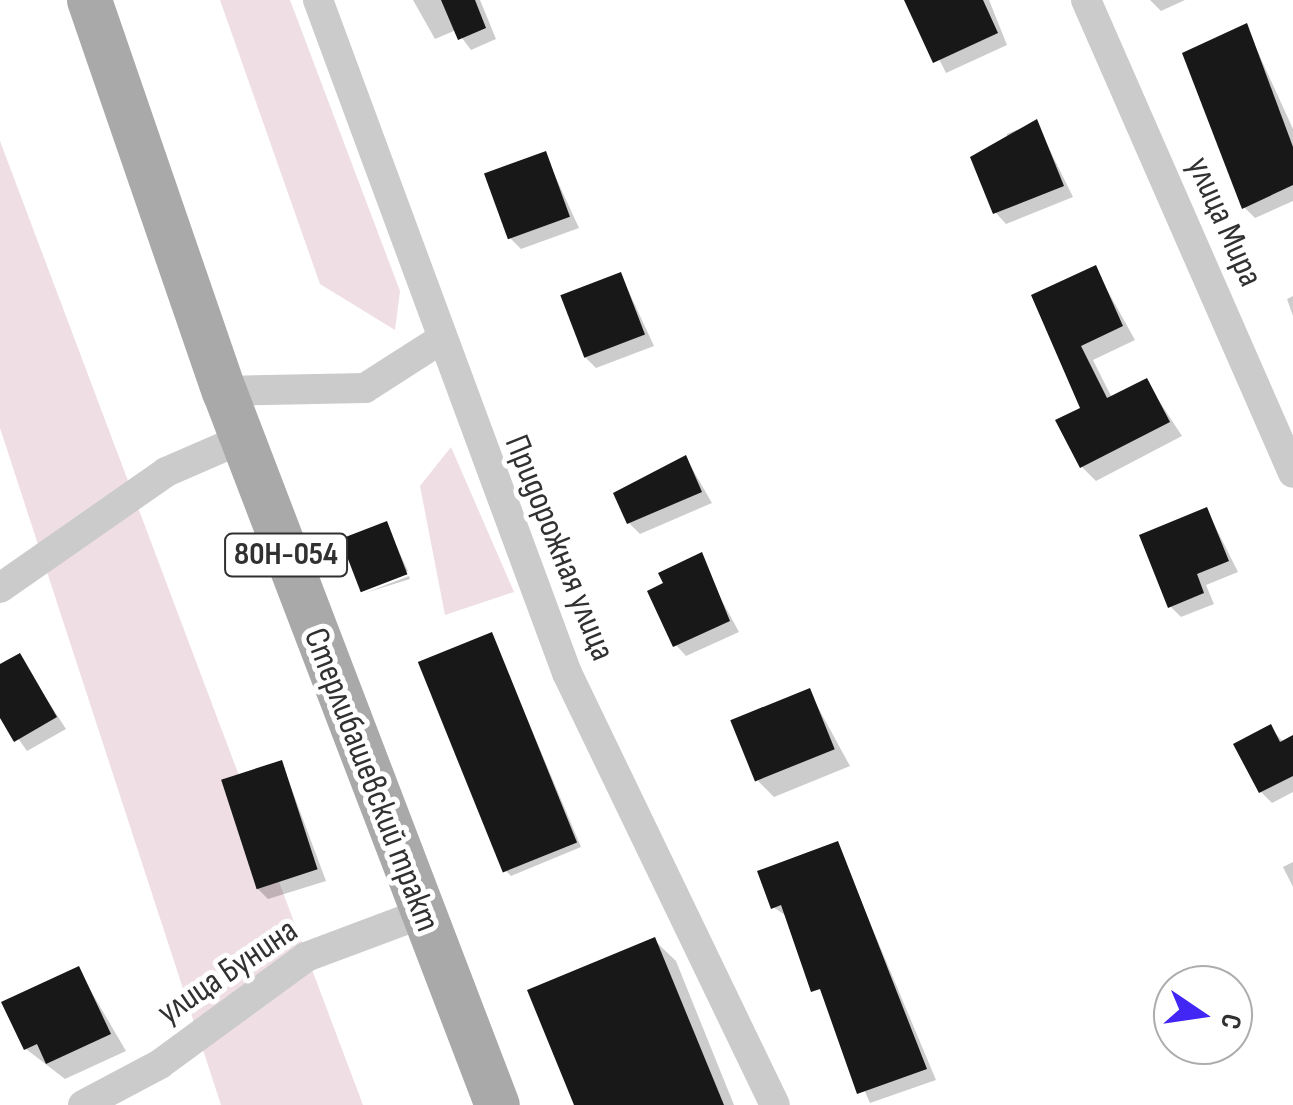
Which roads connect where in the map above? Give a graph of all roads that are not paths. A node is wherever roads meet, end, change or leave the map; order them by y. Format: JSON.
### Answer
{"nodes":[{"id":1,"x":89,"y":0,"type":"edge"},
{"id":2,"x":318,"y":0,"type":"edge"},
{"id":3,"x":1086,"y":0,"type":"edge"},
{"id":4,"x":438,"y":342,"type":"junction"},
{"id":5,"x":224,"y":391,"type":"junction"},
{"id":6,"x":242,"y":439,"type":"junction"},
{"id":7,"x":1293,"y":473,"type":"edge"},
{"id":8,"x":0,"y":588,"type":"edge"},
{"id":9,"x":420,"y":914,"type":"junction"},
{"id":10,"x":83,"y":1105,"type":"edge"},
{"id":11,"x":497,"y":1105,"type":"edge"},
{"id":12,"x":774,"y":1105,"type":"edge"}],
"edges":[{"from":1,"to":5,"type":"main road","name":"Стерлибашевский тракт","number":"80Н-054"},
{"from":2,"to":4,"type":"street","name":"Придорожная улица"},
{"from":3,"to":7,"type":"street","name":"улица Мира"},
{"from":4,"to":5,"type":"street"},
{"from":4,"to":12,"type":"street","name":"Придорожная улица"},
{"from":5,"to":6,"type":"main road","name":"Стерлибашевский тракт","number":"80Н-054"},
{"from":6,"to":8,"type":"street"},
{"from":6,"to":9,"type":"main road","name":"Стерлибашевский тракт","number":"80Н-054"},
{"from":9,"to":10,"type":"street","name":"улица Бунина"},
{"from":9,"to":11,"type":"main road","name":"Стерлибашевский тракт","number":"80Н-054"}]}
